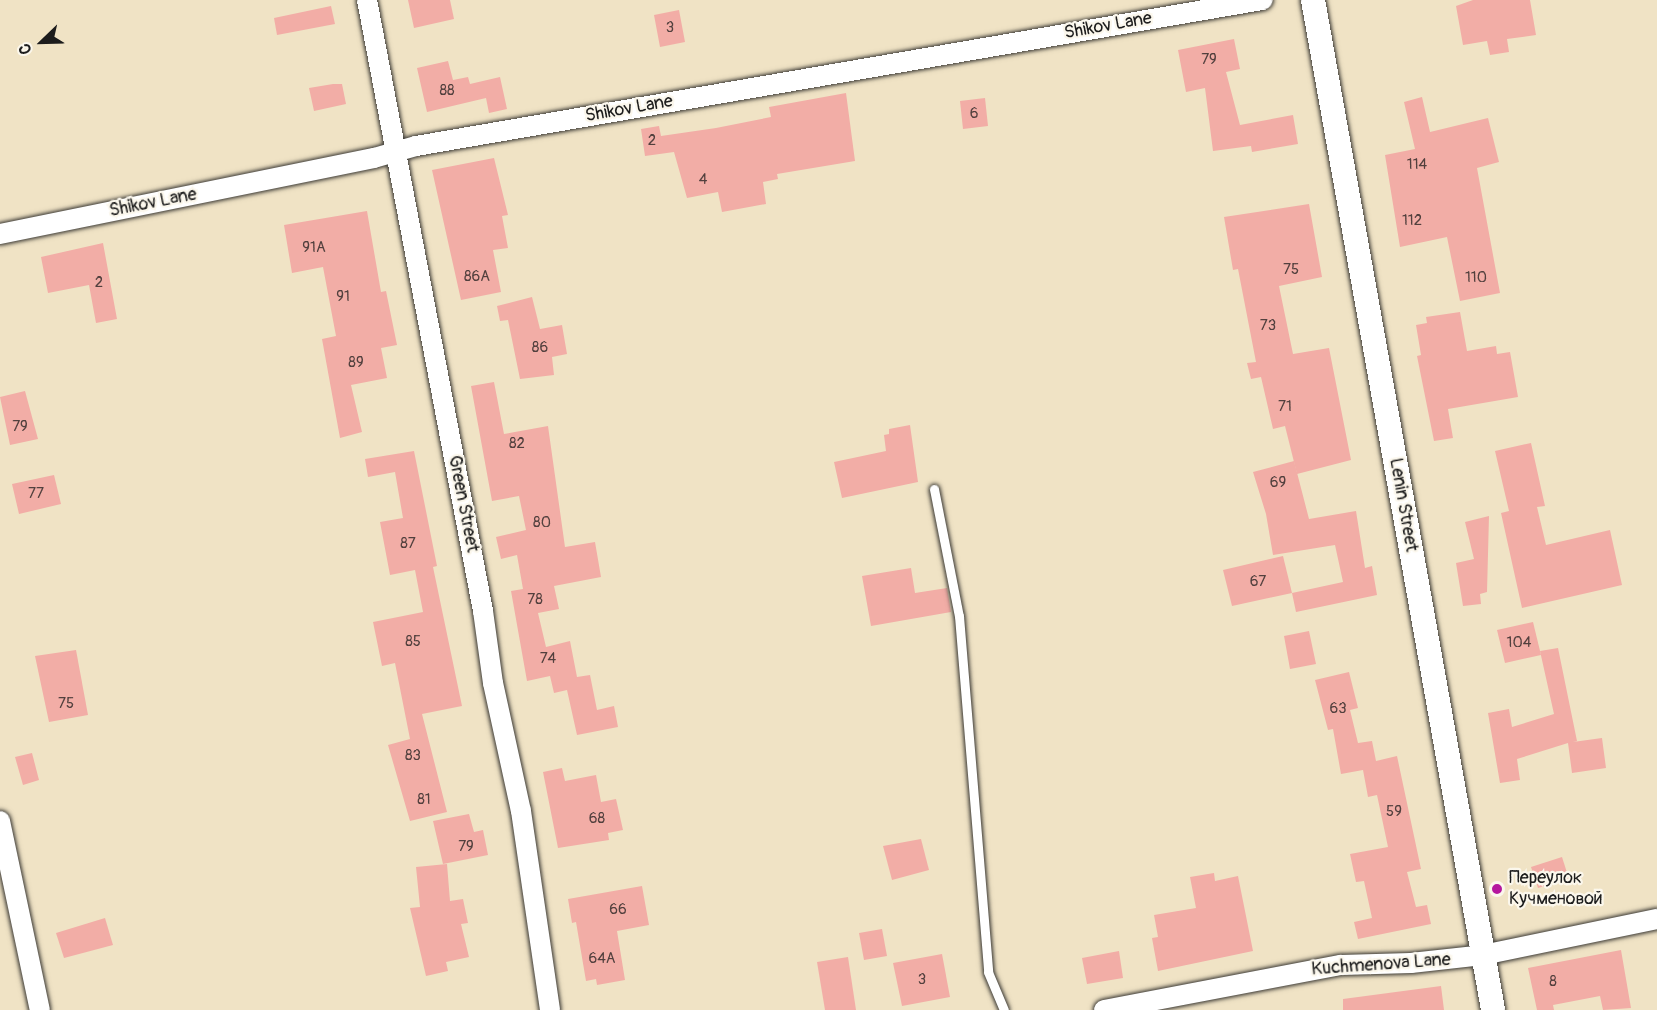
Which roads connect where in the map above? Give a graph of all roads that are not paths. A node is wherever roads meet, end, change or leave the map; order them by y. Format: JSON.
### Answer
{"nodes":[{"id":1,"x":367,"y":0,"type":"edge"},
{"id":2,"x":1262,"y":0,"type":"edge"},
{"id":3,"x":1313,"y":0,"type":"edge"},
{"id":4,"x":394,"y":152,"type":"junction"},
{"id":5,"x":0,"y":234,"type":"edge"},
{"id":6,"x":934,"y":489,"type":"dead end"},
{"id":7,"x":0,"y":821,"type":"edge"},
{"id":8,"x":1657,"y":919,"type":"edge"},
{"id":9,"x":1484,"y":955,"type":"junction"},
{"id":10,"x":40,"y":1010,"type":"edge"},
{"id":11,"x":550,"y":1010,"type":"edge"},
{"id":12,"x":1004,"y":1010,"type":"edge"},
{"id":13,"x":1104,"y":1010,"type":"edge"},
{"id":14,"x":1494,"y":1010,"type":"edge"}],
"edges":[{"from":1,"to":4,"type":"street","name":"Green Street"},
{"from":2,"to":4,"type":"street","name":"Shikov Lane"},
{"from":3,"to":9,"type":"street","name":"Lenin Street"},
{"from":4,"to":5,"type":"street","name":"Shikov Lane"},
{"from":4,"to":11,"type":"street","name":"Green Street"},
{"from":6,"to":12,"type":"lane"},
{"from":7,"to":10,"type":"street"},
{"from":8,"to":9,"type":"street","name":"Kuchmenova Lane"},
{"from":9,"to":13,"type":"street","name":"Kuchmenova Lane"},
{"from":9,"to":14,"type":"street","name":"Lenin Street"}]}
